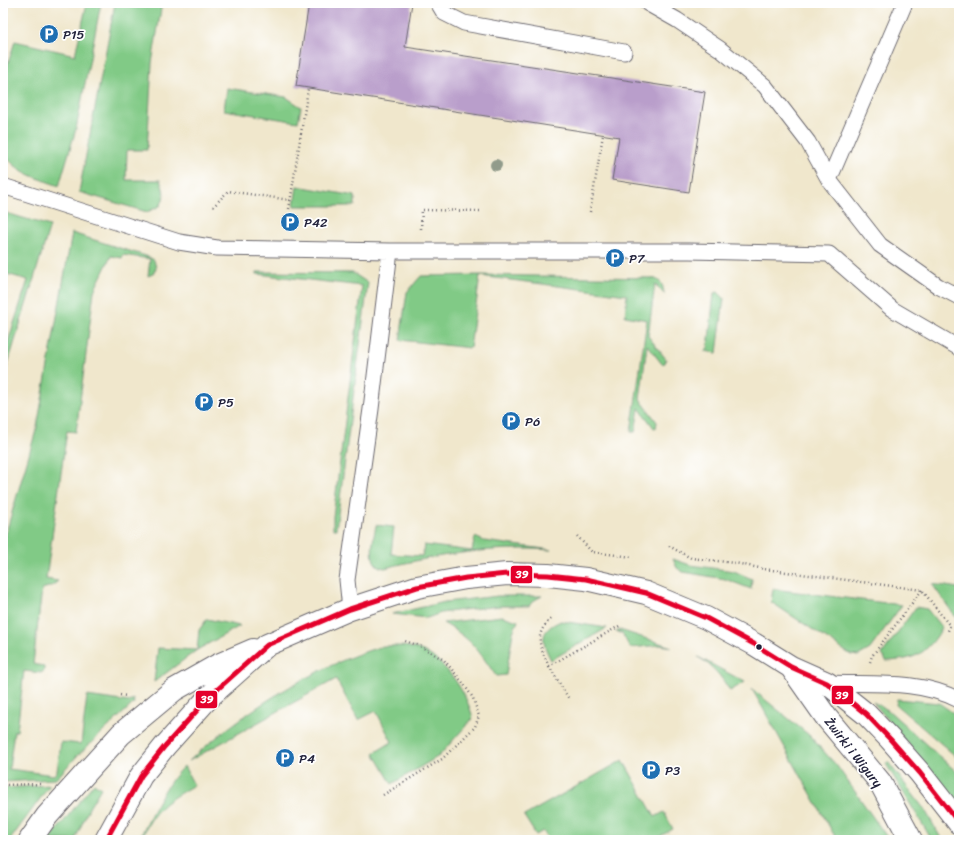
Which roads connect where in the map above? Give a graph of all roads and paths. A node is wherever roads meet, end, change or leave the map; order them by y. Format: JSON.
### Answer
{"nodes":[{"id":1,"x":438,"y":3,"type":"edge"},
{"id":2,"x":647,"y":3,"type":"edge"},
{"id":3,"x":905,"y":3,"type":"edge"},
{"id":4,"x":624,"y":52,"type":"dead end"},
{"id":5,"x":308,"y":89,"type":"dead end"},
{"id":6,"x":603,"y":135,"type":"dead end"},
{"id":7,"x":829,"y":180,"type":"junction"},
{"id":8,"x":3,"y":186,"type":"edge"},
{"id":9,"x":290,"y":200,"type":"junction"},
{"id":10,"x":213,"y":207,"type":"dead end"},
{"id":11,"x":289,"y":209,"type":"dead end"},
{"id":12,"x":480,"y":211,"type":"dead end"},
{"id":13,"x":590,"y":212,"type":"dead end"},
{"id":14,"x":421,"y":232,"type":"dead end"},
{"id":15,"x":390,"y":251,"type":"junction"},
{"id":16,"x":959,"y":297,"type":"edge"},
{"id":17,"x":959,"y":348,"type":"edge"},
{"id":18,"x":577,"y":536,"type":"dead end"},
{"id":19,"x":669,"y":546,"type":"dead end"},
{"id":20,"x":632,"y":557,"type":"dead end"},
{"id":21,"x":922,"y":590,"type":"junction"},
{"id":22,"x":350,"y":609,"type":"junction"},
{"id":23,"x":551,"y":619,"type":"dead end"},
{"id":24,"x":620,"y":625,"type":"dead end"},
{"id":25,"x":947,"y":633,"type":"dead end"},
{"id":26,"x":405,"y":641,"type":"dead end"},
{"id":27,"x":267,"y":645,"type":"junction"},
{"id":28,"x":869,"y":665,"type":"dead end"},
{"id":29,"x":549,"y":666,"type":"junction"},
{"id":30,"x":791,"y":667,"type":"junction"},
{"id":31,"x":827,"y":683,"type":"junction"},
{"id":32,"x":569,"y":699,"type":"dead end"},
{"id":33,"x":959,"y":700,"type":"edge"},
{"id":34,"x":41,"y":784,"type":"dead end"},
{"id":35,"x":3,"y":785,"type":"edge"},
{"id":36,"x":383,"y":795,"type":"dead end"},
{"id":37,"x":959,"y":823,"type":"edge"},
{"id":38,"x":30,"y":840,"type":"edge"},
{"id":39,"x":106,"y":840,"type":"edge"},
{"id":40,"x":911,"y":840,"type":"edge"}],
"edges":[{"from":1,"to":4,"type":"lane"},
{"from":2,"to":7,"type":"lane"},
{"from":3,"to":7,"type":"lane"},
{"from":5,"to":9,"type":"path"},
{"from":6,"to":13,"type":"path"},
{"from":7,"to":16,"type":"lane"},
{"from":8,"to":15,"type":"lane"},
{"from":9,"to":10,"type":"path"},
{"from":9,"to":11,"type":"path"},
{"from":12,"to":14,"type":"path"},
{"from":15,"to":17,"type":"lane"},
{"from":15,"to":22,"type":"lane"},
{"from":18,"to":20,"type":"path"},
{"from":19,"to":21,"type":"path"},
{"from":21,"to":25,"type":"path"},
{"from":21,"to":28,"type":"path"},
{"from":22,"to":27,"type":"street","name":"Żwirki i Wigury"},
{"from":22,"to":30,"type":"street","name":"Żwirki i Wigury"},
{"from":23,"to":29,"type":"path"},
{"from":24,"to":29,"type":"path"},
{"from":26,"to":36,"type":"path"},
{"from":27,"to":38,"type":"street"},
{"from":27,"to":39,"type":"street","name":"Żwirki i Wigury"},
{"from":29,"to":32,"type":"path"},
{"from":30,"to":31,"type":"street","name":"Żwirki i Wigury"},
{"from":30,"to":40,"type":"street","name":"Żwirki i Wigury"},
{"from":31,"to":33,"type":"lane"},
{"from":31,"to":37,"type":"street","name":"Żwirki i Wigury"},
{"from":34,"to":35,"type":"path"}]}
